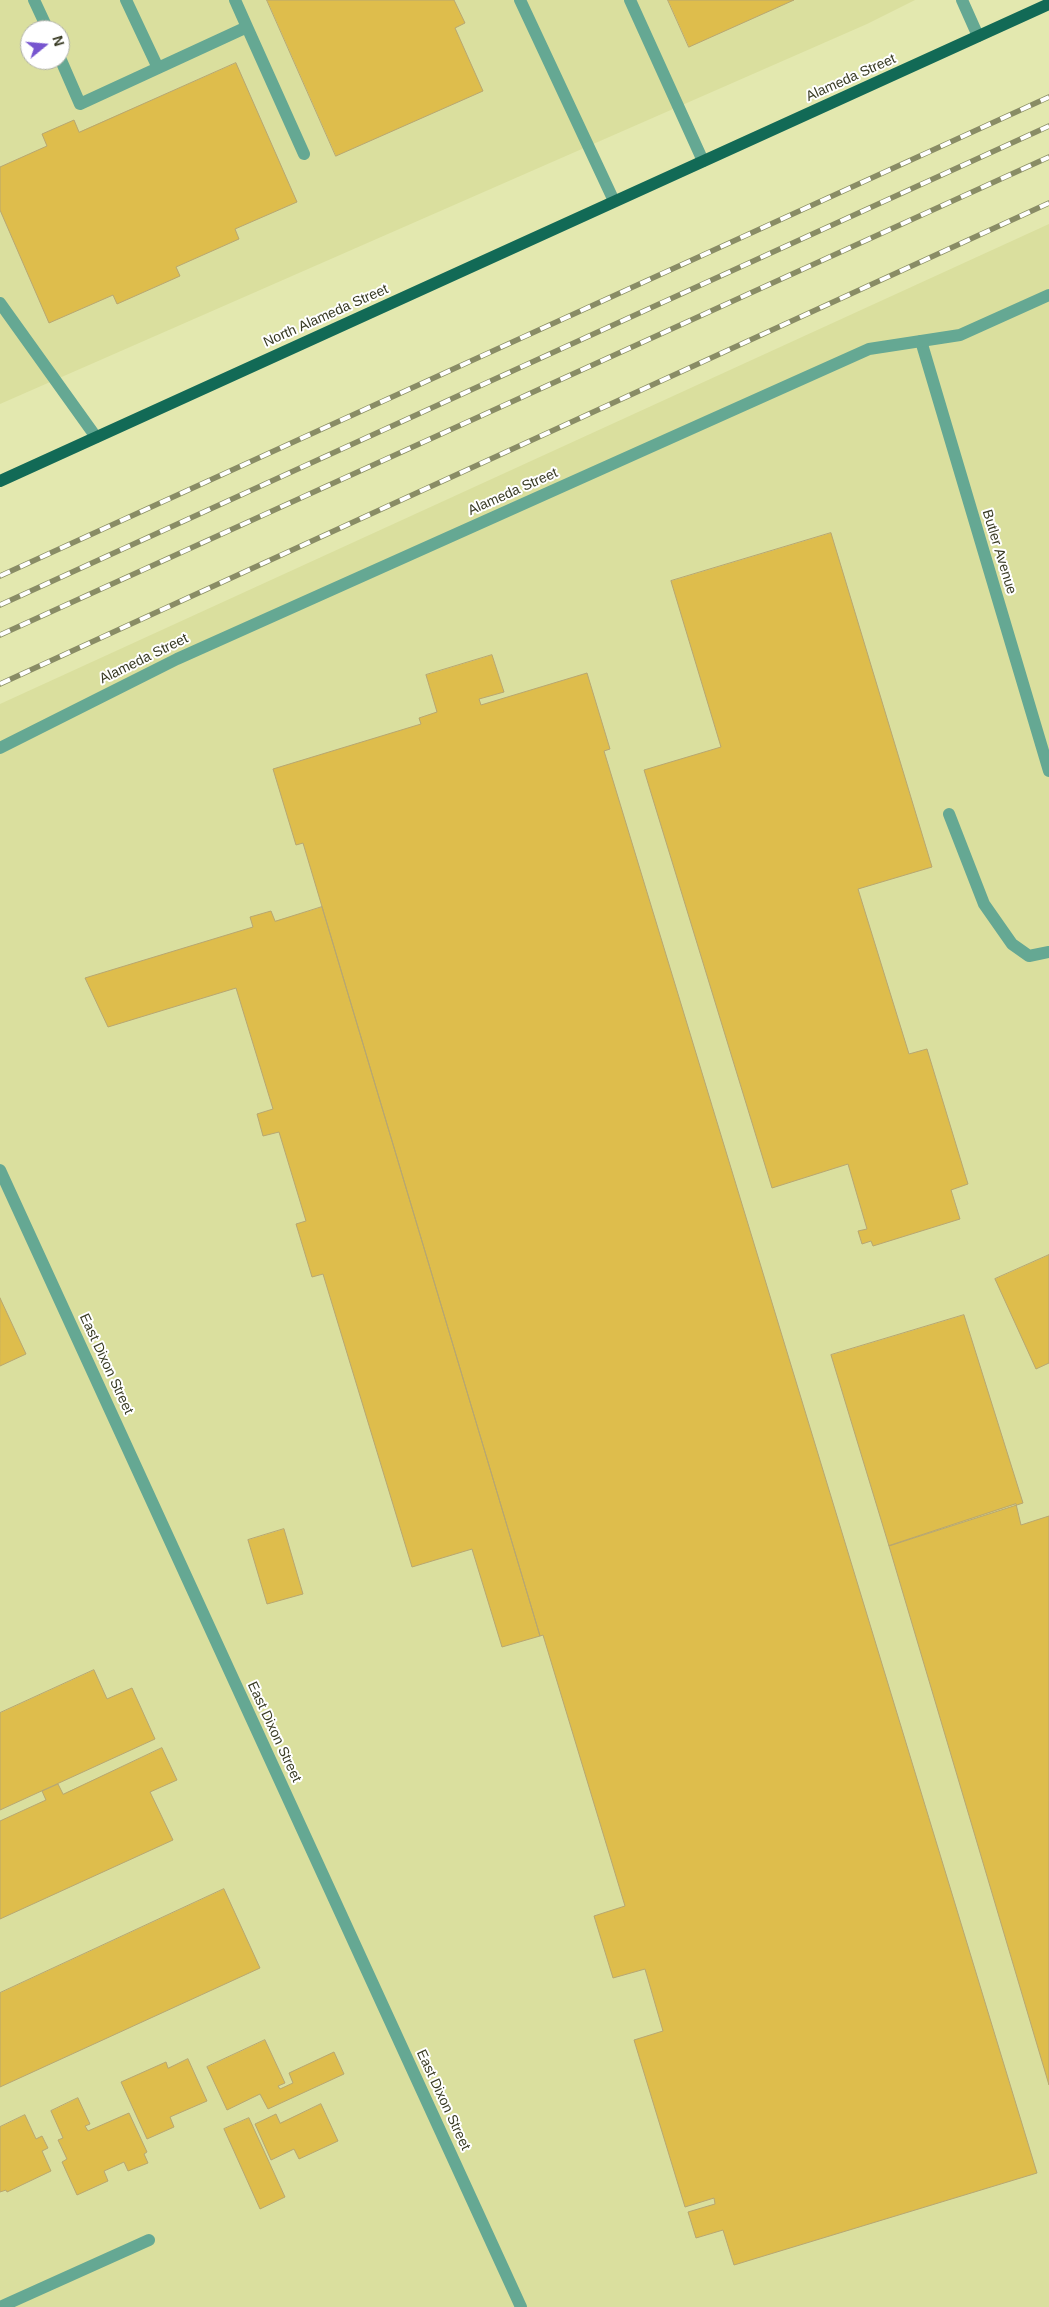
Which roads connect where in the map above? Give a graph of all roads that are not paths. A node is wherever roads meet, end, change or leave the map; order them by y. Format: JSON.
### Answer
{"nodes":[{"id":1,"x":34,"y":0,"type":"edge"},
{"id":2,"x":126,"y":0,"type":"edge"},
{"id":3,"x":235,"y":0,"type":"edge"},
{"id":4,"x":520,"y":0,"type":"edge"},
{"id":5,"x":630,"y":0,"type":"edge"},
{"id":6,"x":962,"y":0,"type":"edge"},
{"id":7,"x":1049,"y":4,"type":"edge"},
{"id":8,"x":43,"y":20,"type":"edge"},
{"id":9,"x":247,"y":28,"type":"junction"},
{"id":10,"x":978,"y":36,"type":"junction"},
{"id":11,"x":158,"y":68,"type":"junction"},
{"id":12,"x":65,"y":70,"type":"edge"},
{"id":13,"x":304,"y":154,"type":"dead end"},
{"id":14,"x":703,"y":161,"type":"junction"},
{"id":15,"x":665,"y":178,"type":"joint"},
{"id":16,"x":614,"y":201,"type":"junction"},
{"id":17,"x":1049,"y":294,"type":"edge"},
{"id":18,"x":0,"y":303,"type":"edge"},
{"id":19,"x":921,"y":341,"type":"junction"},
{"id":20,"x":96,"y":437,"type":"junction"},
{"id":21,"x":0,"y":481,"type":"edge"},
{"id":22,"x":0,"y":748,"type":"edge"},
{"id":23,"x":1049,"y":771,"type":"edge"},
{"id":24,"x":949,"y":814,"type":"dead end"},
{"id":25,"x":1049,"y":952,"type":"edge"},
{"id":26,"x":0,"y":1170,"type":"edge"},
{"id":27,"x":149,"y":2240,"type":"dead end"},
{"id":28,"x":0,"y":2307,"type":"edge"},
{"id":29,"x":521,"y":2307,"type":"edge"}],
"edges":[{"from":1,"to":8,"type":"street"},
{"from":2,"to":11,"type":"street"},
{"from":3,"to":9,"type":"street"},
{"from":4,"to":16,"type":"street"},
{"from":5,"to":14,"type":"street"},
{"from":6,"to":10,"type":"street"},
{"from":7,"to":10,"type":"main road","name":"Alameda Street"},
{"from":9,"to":11,"type":"street"},
{"from":9,"to":13,"type":"street"},
{"from":10,"to":14,"type":"main road","name":"Alameda Street"},
{"from":11,"to":12,"type":"street"},
{"from":14,"to":15,"type":"main road","name":"Alameda Street"},
{"from":15,"to":16,"type":"main road","name":"North Alameda Street"},
{"from":16,"to":20,"type":"main road","name":"North Alameda Street"},
{"from":17,"to":19,"type":"street","name":"Alameda Street"},
{"from":18,"to":20,"type":"street"},
{"from":19,"to":22,"type":"street","name":"Alameda Street"},
{"from":19,"to":23,"type":"street","name":"Butler Avenue"},
{"from":20,"to":21,"type":"main road","name":"North Alameda Street"},
{"from":24,"to":25,"type":"street"},
{"from":26,"to":29,"type":"street","name":"East Dixon Street"},
{"from":27,"to":28,"type":"street"}]}
